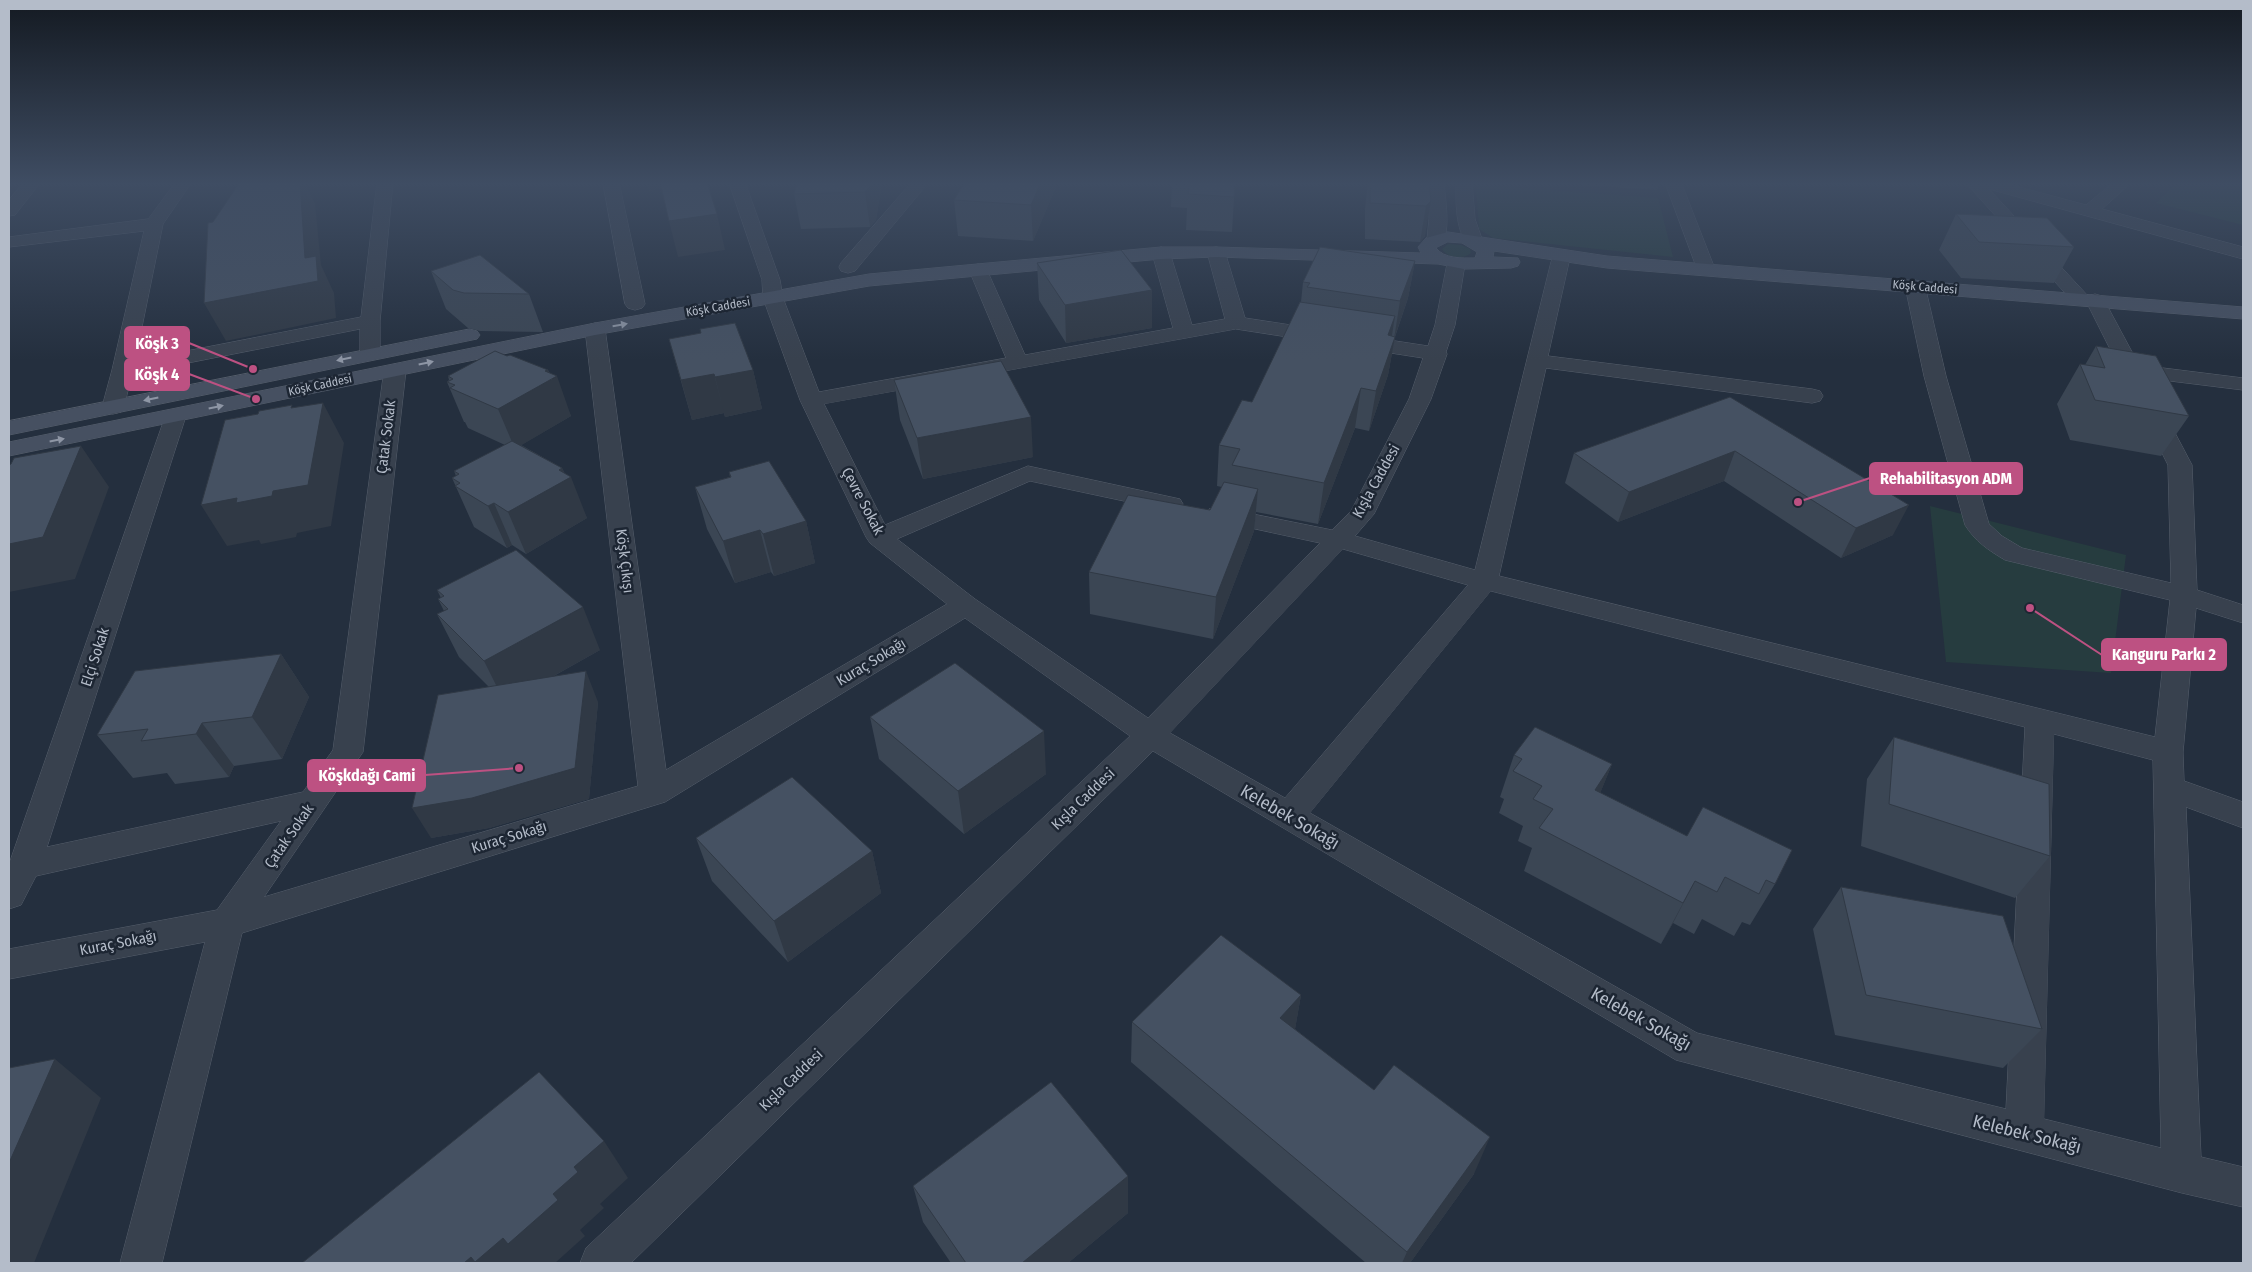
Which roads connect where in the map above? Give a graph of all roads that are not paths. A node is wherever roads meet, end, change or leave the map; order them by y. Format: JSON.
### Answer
{"nodes":[{"id":1,"x":150,"y":241,"type":"edge"},
{"id":2,"x":379,"y":241,"type":"edge"},
{"id":3,"x":623,"y":241,"type":"edge"},
{"id":4,"x":756,"y":241,"type":"edge"},
{"id":5,"x":870,"y":241,"type":"edge"},
{"id":6,"x":1125,"y":241,"type":"edge"},
{"id":7,"x":1244,"y":241,"type":"edge"},
{"id":8,"x":1451,"y":241,"type":"edge"},
{"id":9,"x":1459,"y":241,"type":"edge"},
{"id":10,"x":1696,"y":241,"type":"edge"},
{"id":11,"x":2031,"y":241,"type":"edge"},
{"id":12,"x":2200,"y":241,"type":"edge"},
{"id":13,"x":1456,"y":250,"type":"junction"},
{"id":14,"x":1216,"y":252,"type":"junction"},
{"id":15,"x":1160,"y":253,"type":"junction"},
{"id":16,"x":2243,"y":253,"type":"edge"},
{"id":17,"x":1560,"y":262,"type":"junction"},
{"id":18,"x":1607,"y":262,"type":"junction"},
{"id":19,"x":848,"y":267,"type":"junction"},
{"id":20,"x":1706,"y":269,"type":"junction"},
{"id":21,"x":978,"y":270,"type":"junction"},
{"id":22,"x":1915,"y":286,"type":"junction"},
{"id":23,"x":772,"y":289,"type":"junction"},
{"id":24,"x":2088,"y":299,"type":"junction"},
{"id":25,"x":635,"y":304,"type":"junction"},
{"id":26,"x":2243,"y":313,"type":"edge"},
{"id":27,"x":370,"y":321,"type":"junction"},
{"id":28,"x":1236,"y":323,"type":"junction"},
{"id":29,"x":596,"y":329,"type":"junction"},
{"id":30,"x":1184,"y":332,"type":"junction"},
{"id":31,"x":1436,"y":354,"type":"junction"},
{"id":32,"x":1537,"y":361,"type":"junction"},
{"id":33,"x":382,"y":362,"type":"junction"},
{"id":34,"x":1018,"y":362,"type":"junction"},
{"id":35,"x":123,"y":370,"type":"junction"},
{"id":36,"x":2131,"y":370,"type":"junction"},
{"id":37,"x":2243,"y":384,"type":"edge"},
{"id":38,"x":1812,"y":396,"type":"dead end"},
{"id":39,"x":811,"y":400,"type":"junction"},
{"id":40,"x":113,"y":407,"type":"junction"},
{"id":41,"x":175,"y":416,"type":"junction"},
{"id":42,"x":9,"y":428,"type":"edge"},
{"id":43,"x":9,"y":449,"type":"edge"},
{"id":44,"x":879,"y":536,"type":"junction"},
{"id":45,"x":1338,"y":539,"type":"junction"},
{"id":46,"x":1486,"y":581,"type":"junction"},
{"id":47,"x":2184,"y":595,"type":"junction"},
{"id":48,"x":966,"y":605,"type":"junction"},
{"id":49,"x":2243,"y":614,"type":"edge"},
{"id":50,"x":2040,"y":721,"type":"junction"},
{"id":51,"x":1150,"y":735,"type":"junction"},
{"id":52,"x":2168,"y":752,"type":"junction"},
{"id":53,"x":2169,"y":788,"type":"junction"},
{"id":54,"x":654,"y":793,"type":"junction"},
{"id":55,"x":312,"y":802,"type":"junction"},
{"id":56,"x":2243,"y":815,"type":"edge"},
{"id":57,"x":1289,"y":816,"type":"junction"},
{"id":58,"x":25,"y":865,"type":"junction"},
{"id":59,"x":9,"y":895,"type":"edge"},
{"id":60,"x":227,"y":922,"type":"junction"},
{"id":61,"x":9,"y":964,"type":"edge"},
{"id":62,"x":2024,"y":1134,"type":"junction"},
{"id":63,"x":2182,"y":1173,"type":"junction"},
{"id":64,"x":2242,"y":1187,"type":"edge"},
{"id":65,"x":141,"y":1263,"type":"edge"},
{"id":66,"x":601,"y":1263,"type":"edge"}],
"edges":[{"from":1,"to":35,"type":"street"},
{"from":2,"to":27,"type":"street","name":"Çatak Sokak"},
{"from":3,"to":25,"type":"street"},
{"from":4,"to":23,"type":"street","name":"Çevre Sokak"},
{"from":5,"to":19,"type":"street"},
{"from":6,"to":19,"type":"street","name":"Köşk Caddesi"},
{"from":7,"to":13,"type":"street","name":"Köşk Caddesi"},
{"from":8,"to":13,"type":"street","name":"Kışla Caddesi"},
{"from":9,"to":13,"type":"street","name":"Kışla Caddesi"},
{"from":10,"to":20,"type":"street"},
{"from":11,"to":24,"type":"street"},
{"from":12,"to":16,"type":"street"},
{"from":13,"to":14,"type":"street","name":"Köşk Caddesi"},
{"from":13,"to":17,"type":"street"},
{"from":13,"to":18,"type":"street"},
{"from":13,"to":31,"type":"street","name":"Kışla Caddesi"},
{"from":14,"to":15,"type":"street","name":"Köşk Caddesi"},
{"from":14,"to":28,"type":"street"},
{"from":15,"to":21,"type":"street","name":"Köşk Caddesi"},
{"from":15,"to":30,"type":"street"},
{"from":17,"to":18,"type":"street"},
{"from":17,"to":32,"type":"street"},
{"from":18,"to":20,"type":"street","name":"Köşk Caddesi"},
{"from":19,"to":23,"type":"street","name":"Köşk Caddesi"},
{"from":20,"to":22,"type":"street","name":"Köşk Caddesi"},
{"from":21,"to":23,"type":"street","name":"Köşk Caddesi"},
{"from":21,"to":34,"type":"street"},
{"from":22,"to":24,"type":"street","name":"Köşk Caddesi"},
{"from":22,"to":47,"type":"street"},
{"from":23,"to":25,"type":"street","name":"Köşk Caddesi"},
{"from":29,"to":23,"type":"street","name":"Köşk Caddesi","one_way":true},
{"from":23,"to":39,"type":"street","name":"Çevre Sokak"},
{"from":24,"to":26,"type":"street","name":"Köşk Caddesi"},
{"from":24,"to":36,"type":"street"},
{"from":25,"to":33,"type":"street","name":"Köşk Caddesi"},
{"from":27,"to":33,"type":"street","name":"Çatak Sokak"},
{"from":27,"to":35,"type":"street"},
{"from":28,"to":30,"type":"street"},
{"from":28,"to":31,"type":"street"},
{"from":33,"to":29,"type":"street","name":"Köşk Caddesi","one_way":true},
{"from":29,"to":54,"type":"street","name":"Köşk Çıkışı"},
{"from":30,"to":34,"type":"street"},
{"from":31,"to":45,"type":"street","name":"Kışla Caddesi"},
{"from":32,"to":38,"type":"street"},
{"from":32,"to":46,"type":"street"},
{"from":33,"to":40,"type":"street","name":"Köşk Caddesi","one_way":true},
{"from":41,"to":33,"type":"street","name":"Köşk Caddesi","one_way":true},
{"from":33,"to":55,"type":"street","name":"Çatak Sokak"},
{"from":34,"to":39,"type":"street"},
{"from":35,"to":40,"type":"street"},
{"from":36,"to":37,"type":"street"},
{"from":36,"to":47,"type":"street"},
{"from":39,"to":44,"type":"street","name":"Çevre Sokak"},
{"from":40,"to":42,"type":"street","name":"Köşk Caddesi"},
{"from":43,"to":41,"type":"street","name":"Köşk Caddesi","one_way":true},
{"from":41,"to":58,"type":"street","name":"Elçi Sokak"},
{"from":44,"to":45,"type":"street"},
{"from":44,"to":48,"type":"street","name":"Çevre Sokak"},
{"from":45,"to":46,"type":"street"},
{"from":45,"to":51,"type":"street","name":"Kışla Caddesi"},
{"from":46,"to":50,"type":"street"},
{"from":46,"to":57,"type":"street"},
{"from":47,"to":49,"type":"street"},
{"from":47,"to":52,"type":"street"},
{"from":48,"to":51,"type":"street","name":"Çevre Sokak"},
{"from":48,"to":54,"type":"street","name":"Kuraç Sokağı"},
{"from":50,"to":52,"type":"street"},
{"from":50,"to":62,"type":"street"},
{"from":51,"to":57,"type":"street","name":"Kelebek Sokağı"},
{"from":51,"to":66,"type":"street","name":"Kışla Caddesi"},
{"from":52,"to":53,"type":"street"},
{"from":53,"to":56,"type":"street"},
{"from":53,"to":63,"type":"street"},
{"from":54,"to":60,"type":"street","name":"Kuraç Sokağı"},
{"from":55,"to":58,"type":"street"},
{"from":55,"to":60,"type":"street","name":"Çatak Sokak"},
{"from":57,"to":62,"type":"street","name":"Kelebek Sokağı"},
{"from":58,"to":59,"type":"street","name":"Elçi Sokak"},
{"from":60,"to":61,"type":"street","name":"Kuraç Sokağı"},
{"from":60,"to":65,"type":"street","name":"Çatak Sokak"},
{"from":62,"to":63,"type":"street","name":"Kelebek Sokağı"},
{"from":63,"to":64,"type":"street","name":"Kelebek Sokağı"}]}
